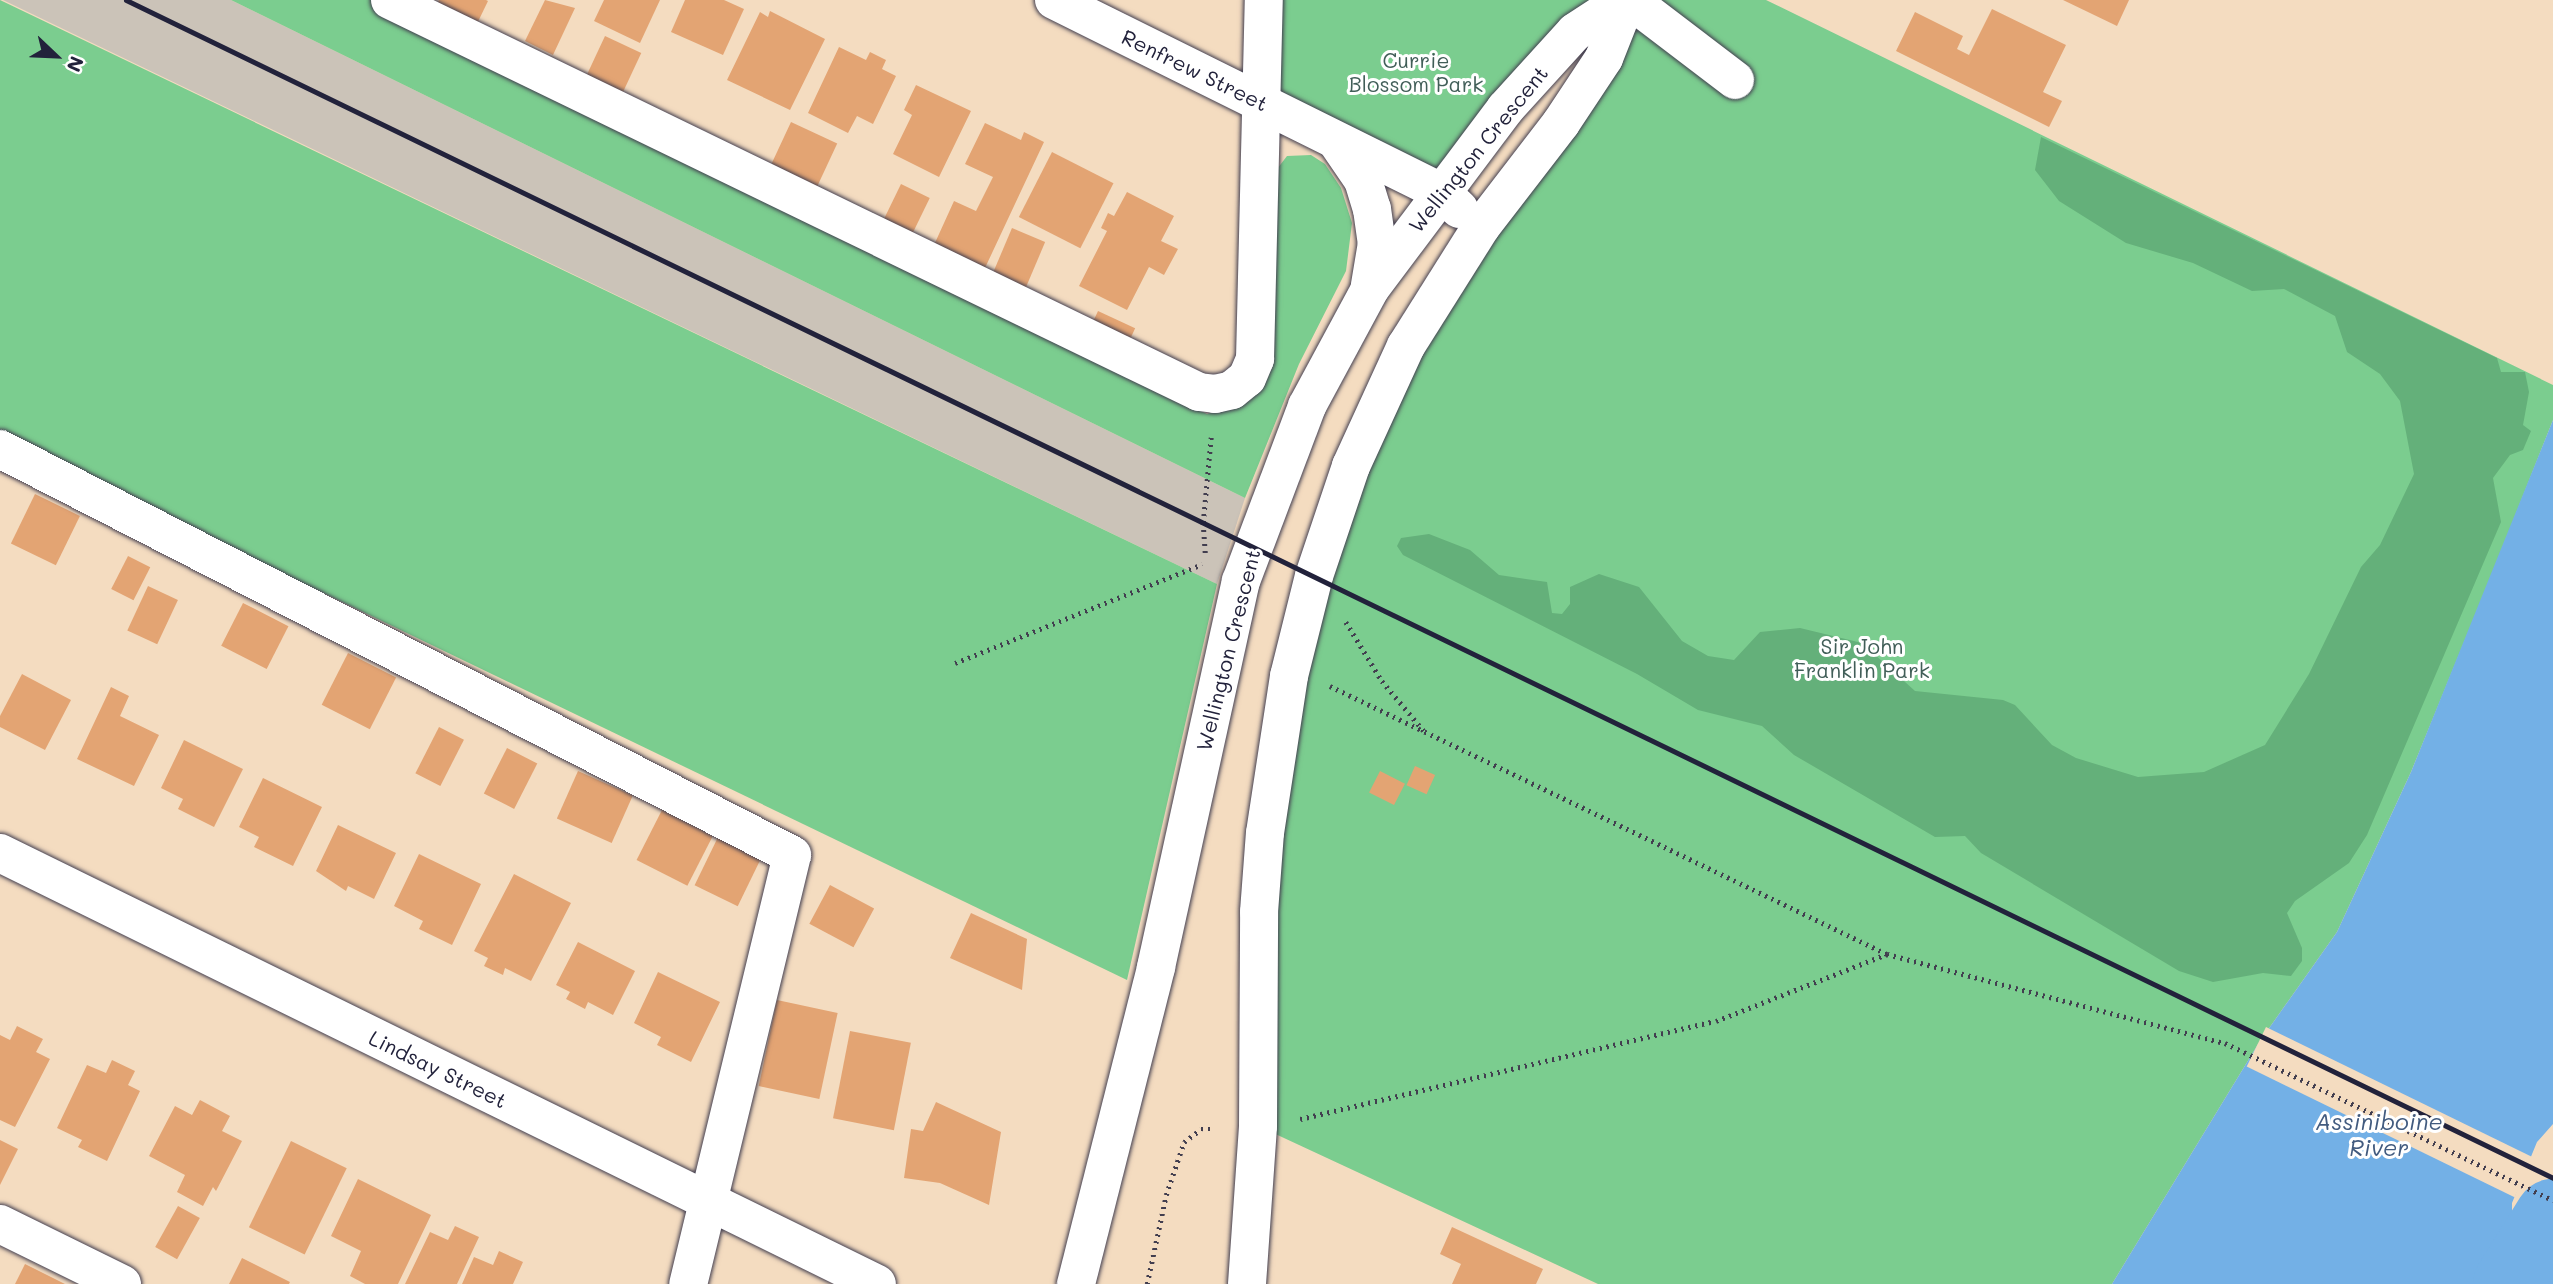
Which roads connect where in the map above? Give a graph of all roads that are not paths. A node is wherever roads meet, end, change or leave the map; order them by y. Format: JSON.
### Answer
{"nodes":[{"id":1,"x":390,"y":0,"type":"edge"},
{"id":2,"x":1054,"y":0,"type":"edge"},
{"id":3,"x":1264,"y":0,"type":"edge"},
{"id":4,"x":1627,"y":0,"type":"edge"},
{"id":5,"x":1735,"y":80,"type":"dead end"},
{"id":6,"x":1263,"y":103,"type":"junction"},
{"id":7,"x":1336,"y":140,"type":"junction"},
{"id":8,"x":1441,"y":192,"type":"junction"},
{"id":9,"x":1481,"y":227,"type":"junction"},
{"id":10,"x":1370,"y":289,"type":"junction"},
{"id":11,"x":0,"y":449,"type":"edge"},
{"id":12,"x":0,"y":853,"type":"edge"},
{"id":13,"x":708,"y":1201,"type":"junction"},
{"id":14,"x":0,"y":1224,"type":"edge"},
{"id":15,"x":122,"y":1284,"type":"edge"},
{"id":16,"x":688,"y":1284,"type":"edge"},
{"id":17,"x":877,"y":1284,"type":"edge"},
{"id":18,"x":1076,"y":1284,"type":"edge"},
{"id":19,"x":1247,"y":1284,"type":"edge"}],
"edges":[{"from":1,"to":6,"type":"street"},
{"from":2,"to":6,"type":"street","name":"Renfrew Street"},
{"from":3,"to":6,"type":"street"},
{"from":4,"to":5,"type":"street"},
{"from":4,"to":8,"type":"street","name":"Wellington Crescent"},
{"from":4,"to":9,"type":"street"},
{"from":6,"to":7,"type":"street","name":"Renfrew Street"},
{"from":7,"to":8,"type":"street","name":"Renfrew Street"},
{"from":7,"to":10,"type":"street","name":"Renfrew Street"},
{"from":8,"to":9,"type":"street","name":"Renfrew Street"},
{"from":8,"to":10,"type":"street","name":"Wellington Crescent"},
{"from":9,"to":19,"type":"street"},
{"from":10,"to":18,"type":"street","name":"Wellington Crescent"},
{"from":11,"to":13,"type":"street"},
{"from":12,"to":13,"type":"street","name":"Lindsay Street"},
{"from":13,"to":16,"type":"street"},
{"from":13,"to":17,"type":"street","name":"Lindsay Street"},
{"from":14,"to":15,"type":"street"}]}
